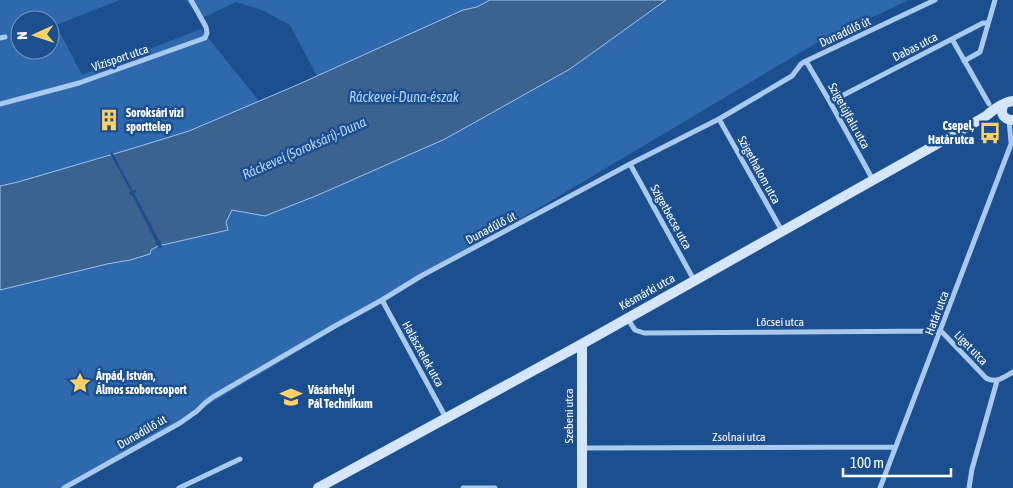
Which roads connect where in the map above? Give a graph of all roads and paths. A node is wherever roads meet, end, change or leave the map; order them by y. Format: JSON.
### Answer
{"nodes":[{"id":1,"x":191,"y":0,"type":"edge"},
{"id":2,"x":935,"y":0,"type":"edge"},
{"id":3,"x":995,"y":0,"type":"edge"},
{"id":4,"x":988,"y":23,"type":"junction"},
{"id":5,"x":952,"y":39,"type":"junction"},
{"id":6,"x":806,"y":61,"type":"junction"},
{"id":7,"x":964,"y":61,"type":"junction"},
{"id":8,"x":1013,"y":101,"type":"edge"},
{"id":9,"x":830,"y":102,"type":"junction"},
{"id":10,"x":0,"y":104,"type":"edge"},
{"id":11,"x":988,"y":104,"type":"dead end"},
{"id":12,"x":1003,"y":106,"type":"junction"},
{"id":13,"x":986,"y":116,"type":"junction"},
{"id":14,"x":719,"y":119,"type":"junction"},
{"id":15,"x":1009,"y":119,"type":"edge"},
{"id":16,"x":1012,"y":142,"type":"edge"},
{"id":17,"x":630,"y":164,"type":"junction"},
{"id":18,"x":873,"y":180,"type":"junction"},
{"id":19,"x":782,"y":231,"type":"junction"},
{"id":20,"x":694,"y":280,"type":"junction"},
{"id":21,"x":382,"y":300,"type":"junction"},
{"id":22,"x":626,"y":318,"type":"junction"},
{"id":23,"x":941,"y":330,"type":"junction"},
{"id":24,"x":582,"y":344,"type":"junction"},
{"id":25,"x":1013,"y":372,"type":"edge"},
{"id":26,"x":997,"y":381,"type":"junction"},
{"id":27,"x":446,"y":418,"type":"junction"},
{"id":28,"x":896,"y":447,"type":"junction"},
{"id":29,"x":582,"y":448,"type":"junction"},
{"id":30,"x":240,"y":459,"type":"dead end"},
{"id":31,"x":64,"y":488,"type":"edge"},
{"id":32,"x":179,"y":488,"type":"edge"},
{"id":33,"x":318,"y":488,"type":"edge"},
{"id":34,"x":463,"y":488,"type":"edge"},
{"id":35,"x":496,"y":488,"type":"edge"},
{"id":36,"x":582,"y":488,"type":"edge"},
{"id":37,"x":880,"y":488,"type":"edge"},
{"id":38,"x":969,"y":488,"type":"edge"}],
"edges":[{"from":1,"to":10,"type":"street","name":"Vízisport utca"},
{"from":2,"to":6,"type":"street","name":"Dunadűlő út"},
{"from":3,"to":4,"type":"street"},
{"from":4,"to":5,"type":"street","name":"Dabas utca"},
{"from":4,"to":7,"type":"street"},
{"from":5,"to":7,"type":"street"},
{"from":5,"to":9,"type":"street","name":"Dabas utca"},
{"from":6,"to":9,"type":"street","name":"Szigetújfalu utca"},
{"from":6,"to":14,"type":"street","name":"Dunadűlő út"},
{"from":7,"to":11,"type":"street"},
{"from":8,"to":12,"type":"street","name":"Késmárki utca"},
{"from":9,"to":18,"type":"street","name":"Szigetújfalu utca"},
{"from":12,"to":13,"type":"street","name":"Késmárki utca"},
{"from":12,"to":15,"type":"street"},
{"from":13,"to":15,"type":"street"},
{"from":13,"to":18,"type":"street","name":"Késmárki utca"},
{"from":14,"to":17,"type":"street","name":"Dunadűlő út"},
{"from":14,"to":19,"type":"street","name":"Szigethalom utca"},
{"from":15,"to":16,"type":"street","name":"Határ utca"},
{"from":16,"to":23,"type":"street","name":"Határ utca"},
{"from":17,"to":20,"type":"street","name":"Szigetbecse utca"},
{"from":17,"to":21,"type":"street","name":"Dunadűlő út"},
{"from":18,"to":19,"type":"street","name":"Késmárki utca"},
{"from":19,"to":20,"type":"street","name":"Késmárki utca"},
{"from":20,"to":22,"type":"street","name":"Késmárki utca"},
{"from":21,"to":27,"type":"street","name":"Halásztelek utca"},
{"from":21,"to":31,"type":"street","name":"Dunadűlő út"},
{"from":22,"to":23,"type":"street","name":"Lőcsei utca"},
{"from":22,"to":24,"type":"street","name":"Késmárki utca"},
{"from":23,"to":26,"type":"street","name":"Liget utca"},
{"from":23,"to":28,"type":"street","name":"Határ utca"},
{"from":24,"to":27,"type":"street","name":"Késmárki utca"},
{"from":24,"to":29,"type":"street","name":"Szebeni utca"},
{"from":25,"to":26,"type":"street"},
{"from":26,"to":38,"type":"street"},
{"from":27,"to":33,"type":"street","name":"Késmárki utca"},
{"from":28,"to":29,"type":"street","name":"Zsolnai utca"},
{"from":28,"to":37,"type":"street","name":"Határ utca"},
{"from":29,"to":36,"type":"street","name":"Szebeni utca"},
{"from":30,"to":32,"type":"street"},
{"from":34,"to":35,"type":"street"}]}
